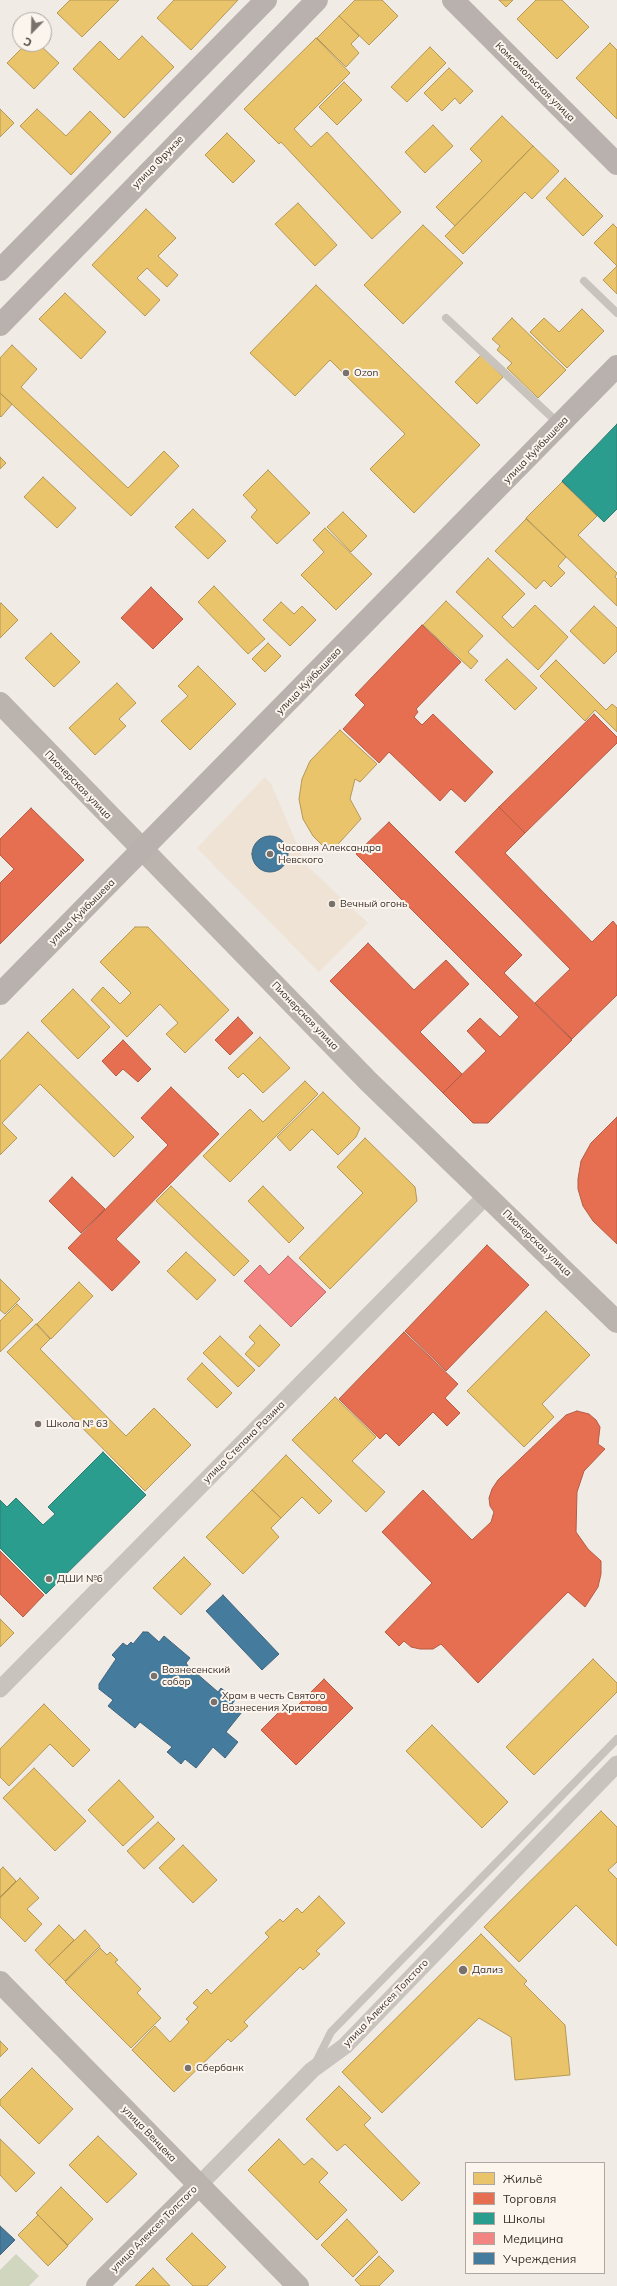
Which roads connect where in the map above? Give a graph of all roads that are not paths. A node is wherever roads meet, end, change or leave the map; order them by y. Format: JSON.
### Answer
{"nodes":[{"id":1,"x":266,"y":0,"type":"edge"},
{"id":2,"x":316,"y":0,"type":"edge"},
{"id":3,"x":453,"y":0,"type":"edge"},
{"id":4,"x":617,"y":164,"type":"edge"},
{"id":5,"x":0,"y":270,"type":"edge"},
{"id":6,"x":584,"y":281,"type":"dead end"},
{"id":7,"x":617,"y":313,"type":"edge"},
{"id":8,"x":446,"y":318,"type":"dead end"},
{"id":9,"x":0,"y":325,"type":"edge"},
{"id":10,"x":617,"y":366,"type":"edge"},
{"id":11,"x":560,"y":425,"type":"junction"},
{"id":12,"x":0,"y":703,"type":"edge"},
{"id":13,"x":142,"y":850,"type":"junction"},
{"id":14,"x":0,"y":994,"type":"edge"},
{"id":15,"x":487,"y":1195,"type":"junction"},
{"id":16,"x":617,"y":1322,"type":"edge"},
{"id":17,"x":0,"y":1689,"type":"edge"},
{"id":18,"x":617,"y":1739,"type":"edge"},
{"id":19,"x":617,"y":1764,"type":"edge"},
{"id":20,"x":0,"y":1982,"type":"edge"},
{"id":21,"x":312,"y":2070,"type":"junction"},
{"id":22,"x":199,"y":2185,"type":"junction"},
{"id":23,"x":97,"y":2286,"type":"edge"},
{"id":24,"x":298,"y":2286,"type":"edge"}],
"edges":[{"from":1,"to":5,"type":"main road"},
{"from":2,"to":9,"type":"main road","name":"улица Фрунзе"},
{"from":3,"to":4,"type":"main road","name":"Комсомольская улица"},
{"from":6,"to":7,"type":"lane"},
{"from":8,"to":11,"type":"lane"},
{"from":10,"to":11,"type":"main road","name":"улица Куйбышева"},
{"from":11,"to":13,"type":"main road","name":"улица Куйбышева"},
{"from":12,"to":13,"type":"main road","name":"Пионерская улица"},
{"from":13,"to":14,"type":"main road","name":"улица Куйбышева"},
{"from":13,"to":15,"type":"main road","name":"Пионерская улица"},
{"from":15,"to":16,"type":"main road","name":"Пионерская улица"},
{"from":15,"to":17,"type":"street","name":"улица Степана Разина"},
{"from":18,"to":21,"type":"lane"},
{"from":19,"to":21,"type":"street","name":"улица Алексея Толстого"},
{"from":20,"to":22,"type":"main road","name":"улица Венцека"},
{"from":21,"to":22,"type":"street","name":"улица Алексея Толстого"},
{"from":22,"to":23,"type":"main road","name":"улица Алексея Толстого"},
{"from":22,"to":24,"type":"main road","name":"улица Венцека"}]}
